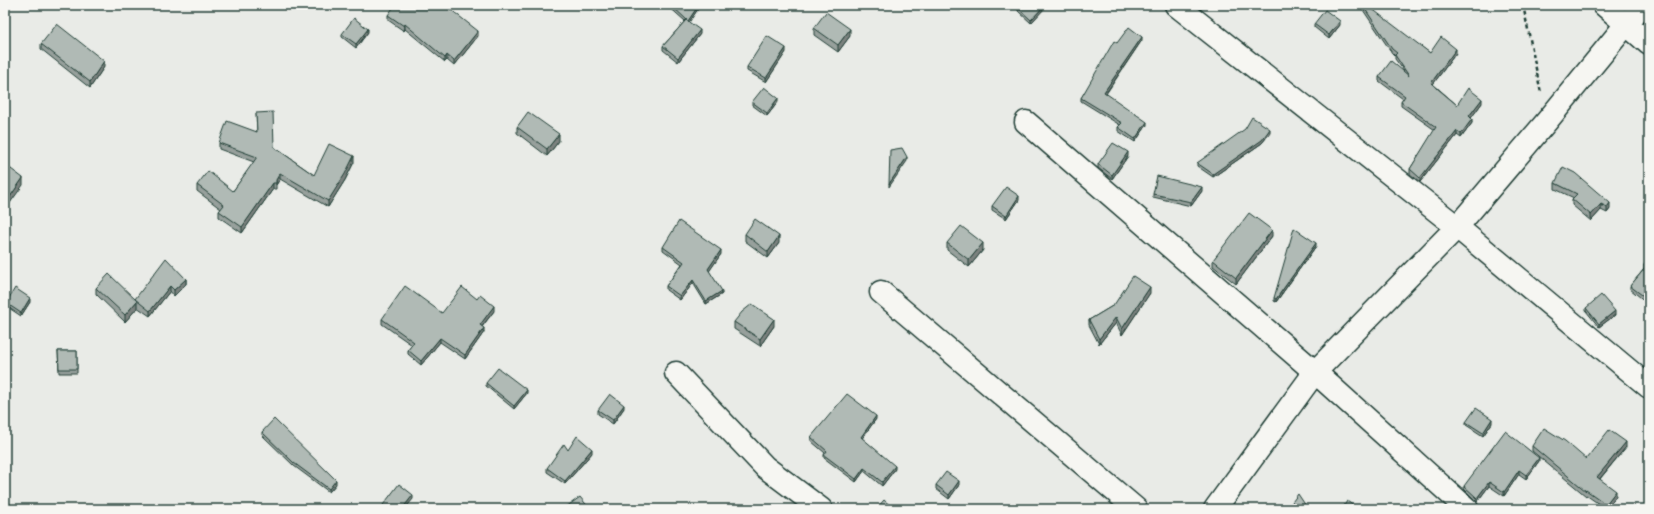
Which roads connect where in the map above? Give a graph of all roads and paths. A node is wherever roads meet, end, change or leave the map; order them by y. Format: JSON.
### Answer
{"nodes":[{"id":1,"x":1176,"y":5,"type":"edge"},
{"id":2,"x":1523,"y":5,"type":"edge"},
{"id":3,"x":1604,"y":5,"type":"edge"},
{"id":4,"x":1642,"y":5,"type":"edge"},
{"id":5,"x":1627,"y":25,"type":"junction"},
{"id":6,"x":1649,"y":44,"type":"edge"},
{"id":7,"x":1547,"y":121,"type":"junction"},
{"id":8,"x":1026,"y":122,"type":"dead end"},
{"id":9,"x":1457,"y":227,"type":"junction"},
{"id":10,"x":881,"y":292,"type":"dead end"},
{"id":11,"x":1315,"y":372,"type":"junction"},
{"id":12,"x":676,"y":373,"type":"dead end"},
{"id":13,"x":1649,"y":387,"type":"edge"},
{"id":14,"x":821,"y":509,"type":"edge"},
{"id":15,"x":1136,"y":509,"type":"edge"},
{"id":16,"x":1215,"y":509,"type":"edge"},
{"id":17,"x":1467,"y":509,"type":"edge"}],
"edges":[{"from":1,"to":9,"type":"street"},
{"from":2,"to":7,"type":"path"},
{"from":3,"to":5,"type":"street"},
{"from":4,"to":5,"type":"street"},
{"from":5,"to":6,"type":"street"},
{"from":5,"to":7,"type":"street"},
{"from":7,"to":9,"type":"street"},
{"from":8,"to":11,"type":"street"},
{"from":9,"to":11,"type":"street"},
{"from":9,"to":13,"type":"street"},
{"from":10,"to":15,"type":"street"},
{"from":11,"to":16,"type":"street"},
{"from":11,"to":17,"type":"street"},
{"from":12,"to":14,"type":"street"}]}
